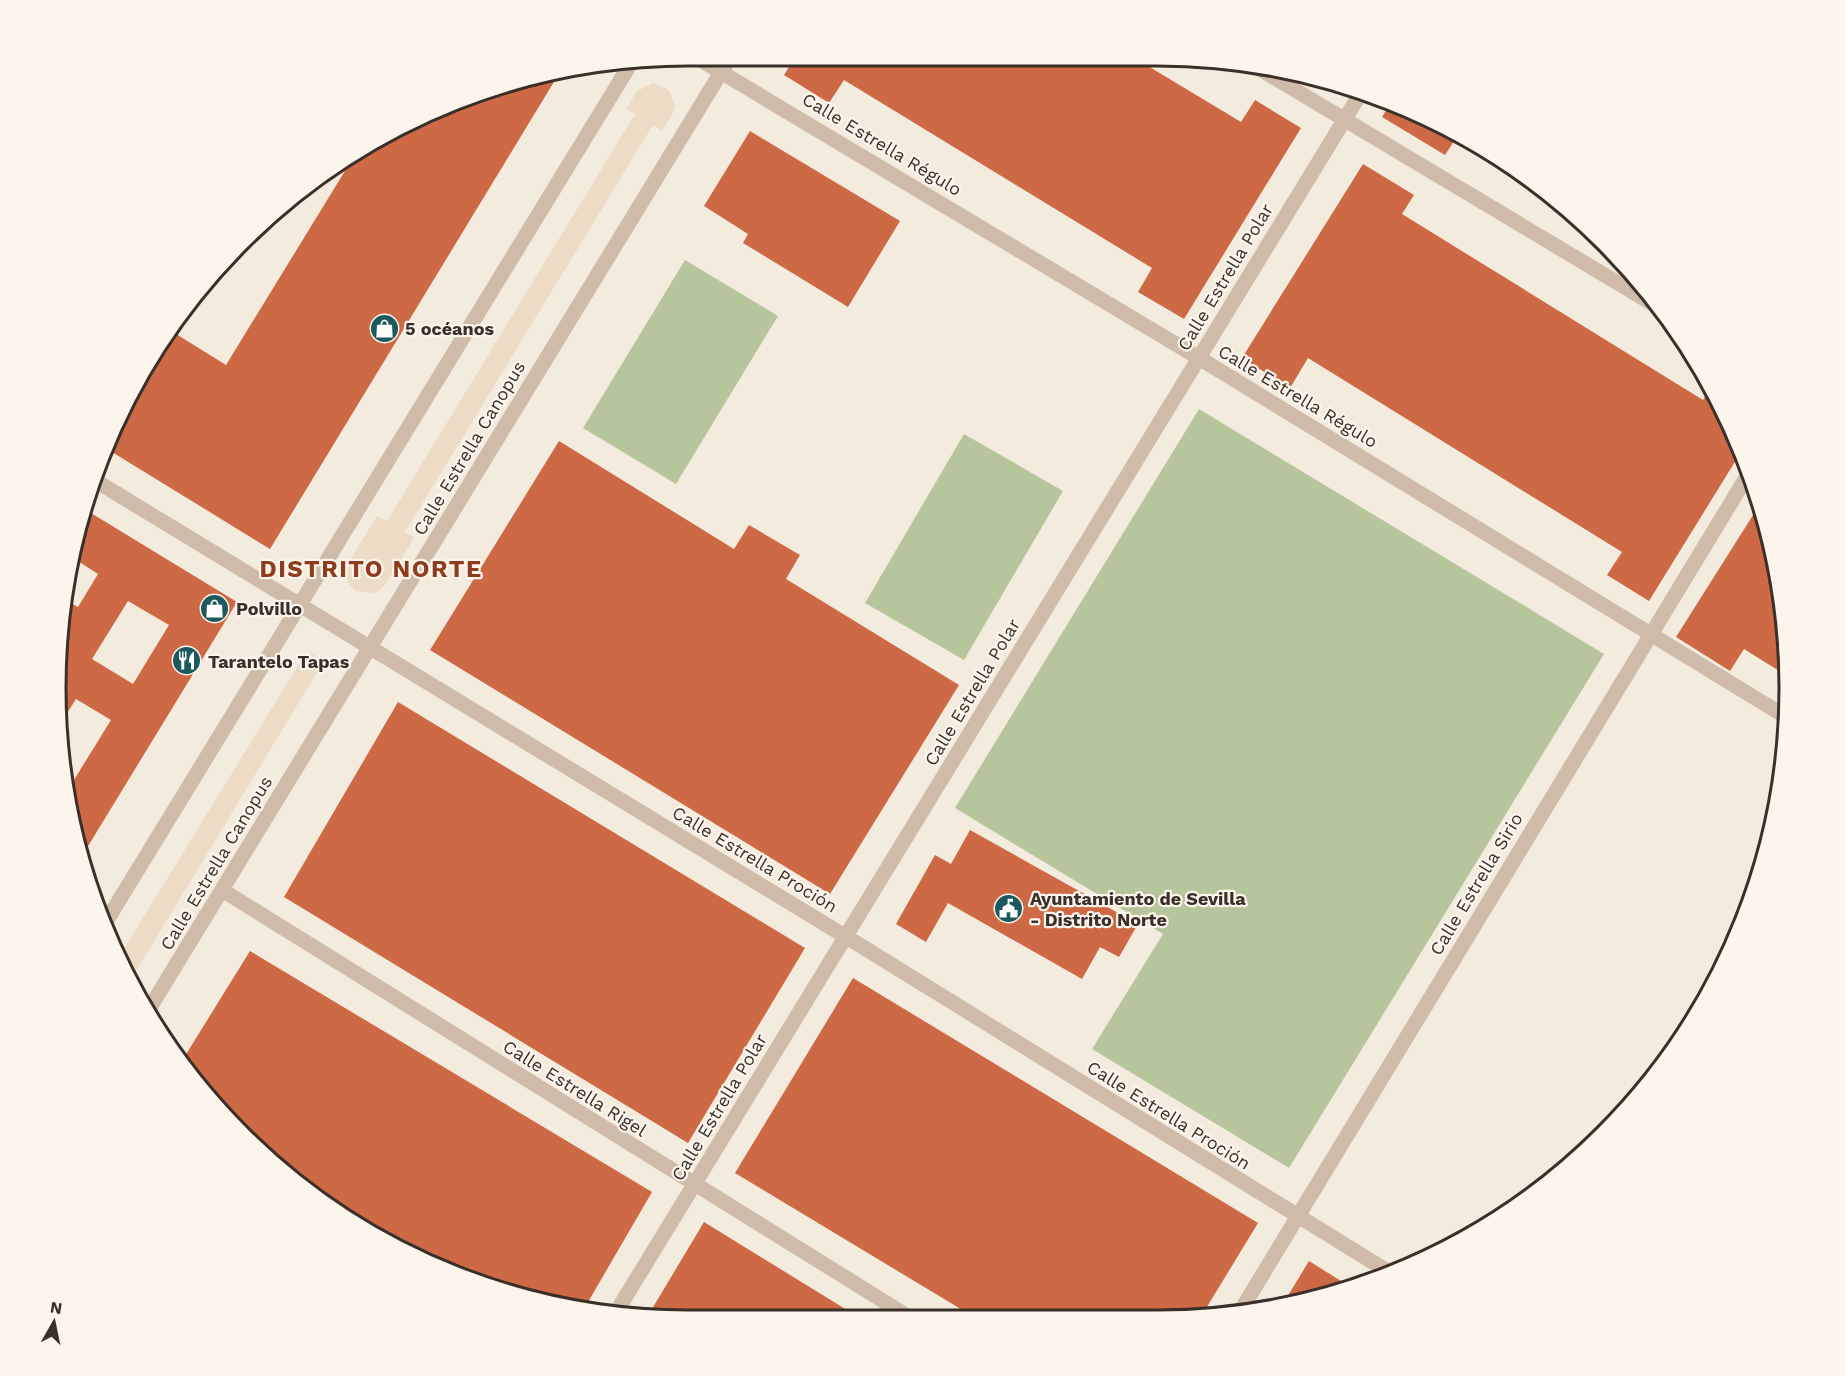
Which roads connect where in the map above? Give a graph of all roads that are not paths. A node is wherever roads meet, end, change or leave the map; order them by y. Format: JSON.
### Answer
{"nodes":[{"id":1,"x":712,"y":66,"type":"edge"},
{"id":2,"x":724,"y":66,"type":"edge"},
{"id":3,"x":627,"y":69,"type":"edge"},
{"id":4,"x":721,"y":71,"type":"junction"},
{"id":5,"x":1273,"y":77,"type":"edge"},
{"id":6,"x":1357,"y":99,"type":"edge"},
{"id":7,"x":1344,"y":121,"type":"junction"},
{"id":8,"x":1640,"y":296,"type":"edge"},
{"id":9,"x":1199,"y":358,"type":"junction"},
{"id":10,"x":1744,"y":482,"type":"edge"},
{"id":11,"x":101,"y":484,"type":"edge"},
{"id":12,"x":300,"y":605,"type":"junction"},
{"id":13,"x":1651,"y":634,"type":"junction"},
{"id":14,"x":370,"y":647,"type":"junction"},
{"id":15,"x":1778,"y":712,"type":"edge"},
{"id":16,"x":222,"y":890,"type":"junction"},
{"id":17,"x":109,"y":916,"type":"edge"},
{"id":18,"x":846,"y":937,"type":"junction"},
{"id":19,"x":153,"y":1005,"type":"edge"},
{"id":20,"x":694,"y":1185,"type":"junction"},
{"id":21,"x":1299,"y":1218,"type":"junction"},
{"id":22,"x":1382,"y":1268,"type":"edge"},
{"id":23,"x":1245,"y":1304,"type":"edge"},
{"id":24,"x":620,"y":1306,"type":"edge"},
{"id":25,"x":898,"y":1310,"type":"edge"}],
"edges":[{"from":1,"to":4,"type":"street","name":"Calle Estrella Régulo"},
{"from":2,"to":4,"type":"street","name":"Calle Estrella Canopus"},
{"from":3,"to":12,"type":"street"},
{"from":4,"to":9,"type":"street","name":"Calle Estrella Régulo"},
{"from":4,"to":14,"type":"street","name":"Calle Estrella Canopus"},
{"from":5,"to":7,"type":"street"},
{"from":6,"to":7,"type":"street","name":"Calle Estrella Polar"},
{"from":7,"to":8,"type":"street"},
{"from":7,"to":9,"type":"street","name":"Calle Estrella Polar"},
{"from":9,"to":13,"type":"street","name":"Calle Estrella Régulo"},
{"from":9,"to":18,"type":"street","name":"Calle Estrella Polar"},
{"from":10,"to":13,"type":"street","name":"Calle Estrella Sirio"},
{"from":11,"to":12,"type":"street","name":"Calle Estrella Proción"},
{"from":12,"to":14,"type":"street","name":"Calle Estrella Proción"},
{"from":12,"to":17,"type":"street"},
{"from":13,"to":15,"type":"street","name":"Calle Estrella Régulo"},
{"from":13,"to":21,"type":"street","name":"Calle Estrella Sirio"},
{"from":14,"to":16,"type":"street","name":"Calle Estrella Canopus"},
{"from":14,"to":18,"type":"street","name":"Calle Estrella Proción"},
{"from":16,"to":19,"type":"street","name":"Calle Estrella Canopus"},
{"from":16,"to":20,"type":"street","name":"Calle Estrella Rigel"},
{"from":18,"to":20,"type":"street","name":"Calle Estrella Polar"},
{"from":18,"to":21,"type":"street","name":"Calle Estrella Proción"},
{"from":20,"to":24,"type":"street","name":"Calle Estrella Polar"},
{"from":20,"to":25,"type":"street","name":"Calle Estrella Rigel"},
{"from":21,"to":22,"type":"street","name":"Calle Estrella Proción"},
{"from":21,"to":23,"type":"street","name":"Calle Estrella Sirio"}]}
